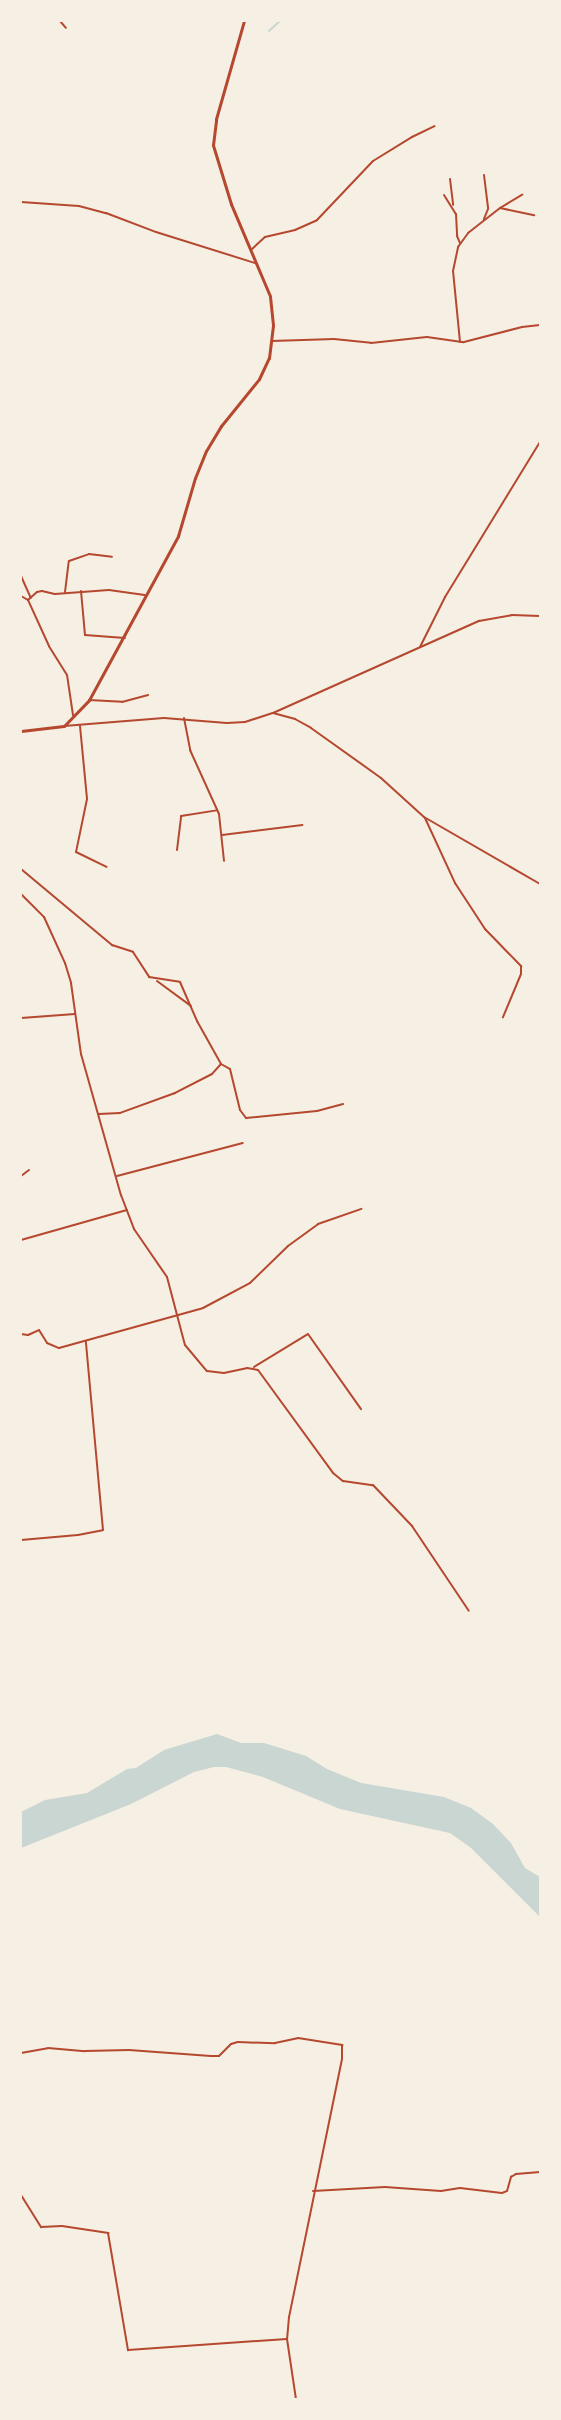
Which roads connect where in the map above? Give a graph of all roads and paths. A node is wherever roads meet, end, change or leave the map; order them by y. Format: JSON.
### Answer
{"nodes":[{"id":1,"x":60,"y":21,"type":"edge"},
{"id":2,"x":244,"y":21,"type":"edge"},
{"id":3,"x":66,"y":28,"type":"dead end"},
{"id":4,"x":435,"y":126,"type":"dead end"},
{"id":5,"x":484,"y":175,"type":"dead end"},
{"id":6,"x":450,"y":179,"type":"dead end"},
{"id":7,"x":444,"y":195,"type":"dead end"},
{"id":8,"x":522,"y":195,"type":"dead end"},
{"id":9,"x":21,"y":202,"type":"edge"},
{"id":10,"x":453,"y":205,"type":"junction"},
{"id":11,"x":500,"y":208,"type":"junction"},
{"id":12,"x":534,"y":215,"type":"dead end"},
{"id":13,"x":484,"y":219,"type":"junction"},
{"id":14,"x":460,"y":243,"type":"junction"},
{"id":15,"x":251,"y":250,"type":"junction"},
{"id":16,"x":256,"y":263,"type":"junction"},
{"id":17,"x":540,"y":325,"type":"edge"},
{"id":18,"x":273,"y":341,"type":"junction"},
{"id":19,"x":460,"y":342,"type":"junction"},
{"id":20,"x":540,"y":442,"type":"edge"},
{"id":21,"x":112,"y":557,"type":"dead end"},
{"id":22,"x":21,"y":576,"type":"edge"},
{"id":23,"x":81,"y":591,"type":"junction"},
{"id":24,"x":65,"y":592,"type":"junction"},
{"id":25,"x":21,"y":596,"type":"edge"},
{"id":26,"x":147,"y":596,"type":"junction"},
{"id":27,"x":30,"y":599,"type":"junction"},
{"id":28,"x":540,"y":616,"type":"edge"},
{"id":29,"x":124,"y":638,"type":"junction"},
{"id":30,"x":420,"y":647,"type":"junction"},
{"id":31,"x":148,"y":695,"type":"dead end"},
{"id":32,"x":89,"y":700,"type":"junction"},
{"id":33,"x":273,"y":712,"type":"junction"},
{"id":34,"x":73,"y":718,"type":"junction"},
{"id":35,"x":184,"y":718,"type":"junction"},
{"id":36,"x":64,"y":726,"type":"junction"},
{"id":37,"x":80,"y":726,"type":"junction"},
{"id":38,"x":21,"y":731,"type":"edge"},
{"id":39,"x":217,"y":810,"type":"junction"},
{"id":40,"x":425,"y":818,"type":"junction"},
{"id":41,"x":302,"y":825,"type":"dead end"},
{"id":42,"x":222,"y":835,"type":"junction"},
{"id":43,"x":177,"y":850,"type":"dead end"},
{"id":44,"x":224,"y":861,"type":"dead end"},
{"id":45,"x":107,"y":867,"type":"dead end"},
{"id":46,"x":21,"y":868,"type":"edge"},
{"id":47,"x":540,"y":884,"type":"edge"},
{"id":48,"x":21,"y":894,"type":"edge"},
{"id":49,"x":156,"y":979,"type":"junction"},
{"id":50,"x":191,"y":1006,"type":"junction"},
{"id":51,"x":75,"y":1014,"type":"junction"},
{"id":52,"x":503,"y":1017,"type":"dead end"},
{"id":53,"x":21,"y":1018,"type":"edge"},
{"id":54,"x":221,"y":1064,"type":"junction"},
{"id":55,"x":343,"y":1104,"type":"dead end"},
{"id":56,"x":99,"y":1114,"type":"junction"},
{"id":57,"x":243,"y":1143,"type":"dead end"},
{"id":58,"x":29,"y":1170,"type":"dead end"},
{"id":59,"x":21,"y":1176,"type":"edge"},
{"id":60,"x":117,"y":1176,"type":"junction"},
{"id":61,"x":361,"y":1209,"type":"dead end"},
{"id":62,"x":127,"y":1210,"type":"junction"},
{"id":63,"x":21,"y":1240,"type":"edge"},
{"id":64,"x":177,"y":1316,"type":"junction"},
{"id":65,"x":21,"y":1334,"type":"edge"},
{"id":66,"x":86,"y":1342,"type":"junction"},
{"id":67,"x":252,"y":1368,"type":"junction"},
{"id":68,"x":361,"y":1408,"type":"dead end"},
{"id":69,"x":21,"y":1540,"type":"edge"},
{"id":70,"x":468,"y":1611,"type":"dead end"},
{"id":71,"x":21,"y":2053,"type":"edge"},
{"id":72,"x":540,"y":2172,"type":"edge"},
{"id":73,"x":313,"y":2191,"type":"junction"},
{"id":74,"x":21,"y":2195,"type":"edge"},
{"id":75,"x":286,"y":2339,"type":"junction"},
{"id":76,"x":296,"y":2399,"type":"edge"}],
"edges":[{"from":1,"to":3,"type":"street"},
{"from":2,"to":15,"type":"street"},
{"from":4,"to":15,"type":"street"},
{"from":5,"to":13,"type":"street"},
{"from":6,"to":10,"type":"street"},
{"from":7,"to":10,"type":"street"},
{"from":8,"to":11,"type":"street"},
{"from":9,"to":16,"type":"street"},
{"from":10,"to":14,"type":"street"},
{"from":11,"to":12,"type":"street"},
{"from":11,"to":13,"type":"street"},
{"from":13,"to":14,"type":"street"},
{"from":14,"to":19,"type":"street"},
{"from":15,"to":16,"type":"street"},
{"from":16,"to":18,"type":"street"},
{"from":17,"to":19,"type":"street"},
{"from":18,"to":19,"type":"street"},
{"from":18,"to":26,"type":"street"},
{"from":20,"to":30,"type":"street"},
{"from":21,"to":24,"type":"street"},
{"from":22,"to":27,"type":"street"},
{"from":23,"to":24,"type":"street"},
{"from":23,"to":26,"type":"street"},
{"from":23,"to":29,"type":"street"},
{"from":24,"to":27,"type":"street"},
{"from":25,"to":27,"type":"street"},
{"from":26,"to":29,"type":"street"},
{"from":27,"to":34,"type":"street"},
{"from":28,"to":30,"type":"street"},
{"from":29,"to":32,"type":"street"},
{"from":30,"to":33,"type":"street"},
{"from":31,"to":32,"type":"street"},
{"from":32,"to":34,"type":"street"},
{"from":33,"to":35,"type":"street"},
{"from":33,"to":40,"type":"street"},
{"from":34,"to":36,"type":"street"},
{"from":35,"to":37,"type":"street"},
{"from":35,"to":39,"type":"street"},
{"from":36,"to":37,"type":"street"},
{"from":36,"to":38,"type":"street"},
{"from":37,"to":45,"type":"street"},
{"from":39,"to":42,"type":"street"},
{"from":39,"to":43,"type":"street"},
{"from":40,"to":47,"type":"street"},
{"from":40,"to":52,"type":"street"},
{"from":41,"to":42,"type":"street"},
{"from":42,"to":44,"type":"street"},
{"from":46,"to":49,"type":"street"},
{"from":48,"to":51,"type":"street"},
{"from":49,"to":50,"type":"street"},
{"from":49,"to":50,"type":"street"},
{"from":50,"to":54,"type":"street"},
{"from":51,"to":53,"type":"street"},
{"from":51,"to":56,"type":"street"},
{"from":54,"to":55,"type":"street"},
{"from":54,"to":56,"type":"street"},
{"from":56,"to":60,"type":"street"},
{"from":57,"to":60,"type":"street"},
{"from":58,"to":59,"type":"street"},
{"from":60,"to":62,"type":"street"},
{"from":61,"to":64,"type":"street"},
{"from":62,"to":63,"type":"street"},
{"from":62,"to":64,"type":"street"},
{"from":64,"to":66,"type":"street"},
{"from":64,"to":67,"type":"street"},
{"from":65,"to":66,"type":"street"},
{"from":66,"to":69,"type":"street"},
{"from":67,"to":68,"type":"street"},
{"from":67,"to":70,"type":"street"},
{"from":71,"to":73,"type":"street"},
{"from":72,"to":73,"type":"street"},
{"from":73,"to":75,"type":"street"},
{"from":74,"to":75,"type":"street"},
{"from":75,"to":76,"type":"street"}]}
